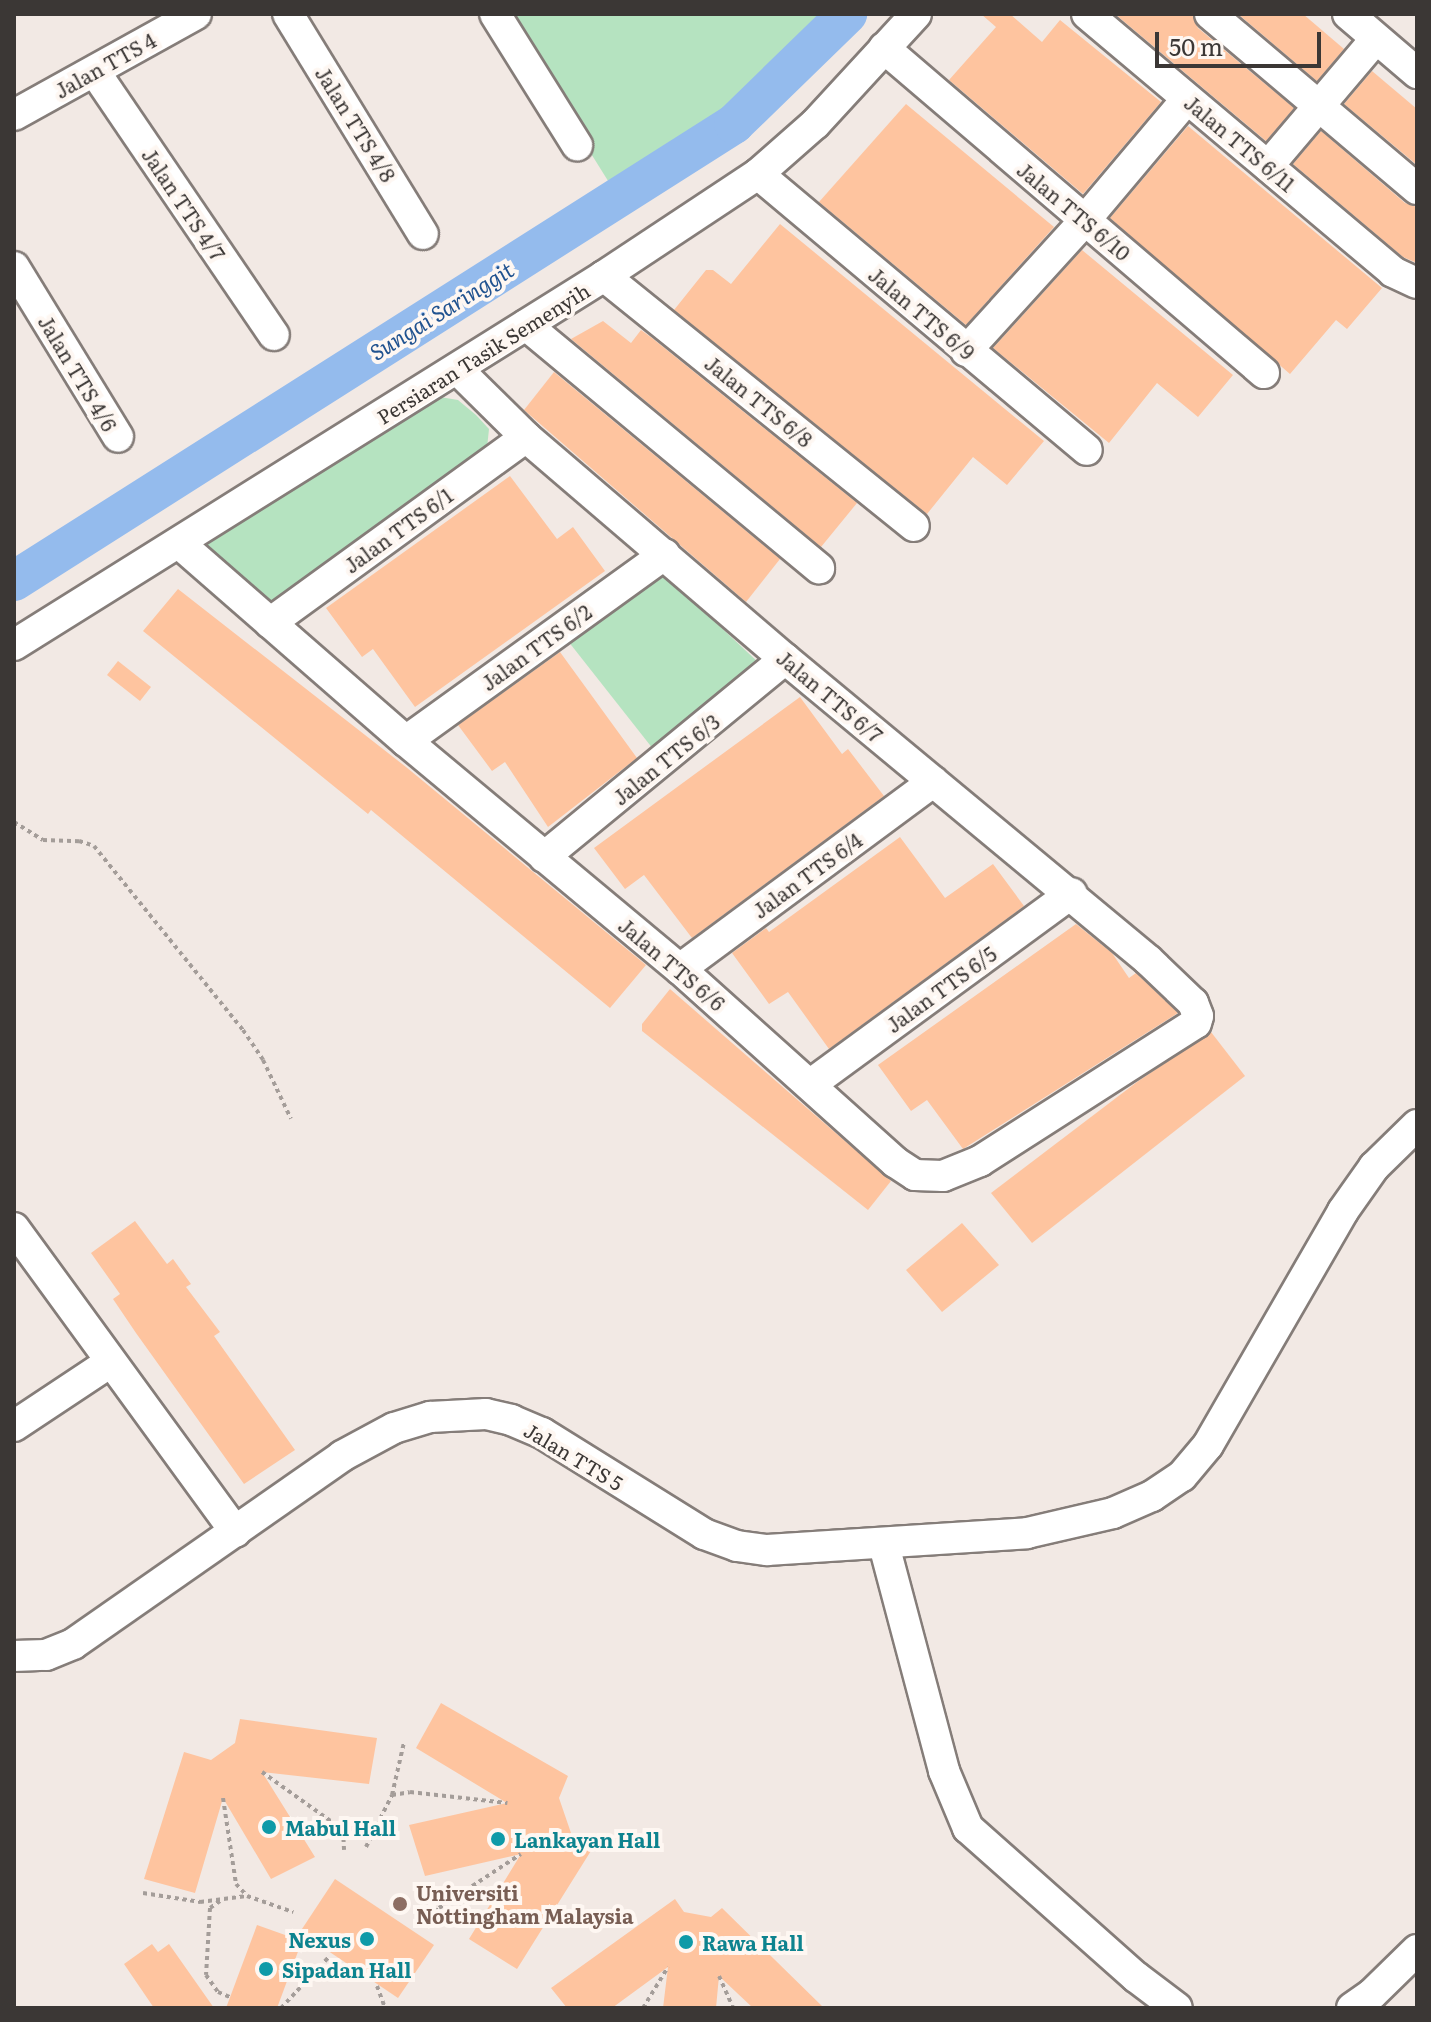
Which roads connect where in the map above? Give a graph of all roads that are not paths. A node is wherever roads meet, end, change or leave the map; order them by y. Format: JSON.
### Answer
{"nodes":[{"id":1,"x":196,"y":14,"type":"edge"},
{"id":2,"x":288,"y":14,"type":"edge"},
{"id":3,"x":495,"y":14,"type":"edge"},
{"id":4,"x":916,"y":14,"type":"edge"},
{"id":5,"x":1210,"y":14,"type":"edge"},
{"id":6,"x":1348,"y":14,"type":"edge"},
{"id":7,"x":1099,"y":18,"type":"edge"},
{"id":8,"x":1375,"y":40,"type":"junction"},
{"id":9,"x":884,"y":48,"type":"junction"},
{"id":10,"x":95,"y":72,"type":"junction"},
{"id":11,"x":1417,"y":73,"type":"edge"},
{"id":12,"x":1187,"y":99,"type":"junction"},
{"id":13,"x":1319,"y":106,"type":"junction"},
{"id":14,"x":14,"y":115,"type":"edge"},
{"id":15,"x":577,"y":145,"type":"dead end"},
{"id":16,"x":1268,"y":166,"type":"junction"},
{"id":17,"x":758,"y":174,"type":"junction"},
{"id":18,"x":1417,"y":189,"type":"edge"},
{"id":19,"x":1085,"y":220,"type":"junction"},
{"id":20,"x":423,"y":234,"type":"dead end"},
{"id":21,"x":14,"y":267,"type":"edge"},
{"id":22,"x":604,"y":276,"type":"junction"},
{"id":23,"x":1405,"y":278,"type":"edge"},
{"id":24,"x":526,"y":325,"type":"junction"},
{"id":25,"x":274,"y":335,"type":"dead end"},
{"id":26,"x":966,"y":351,"type":"junction"},
{"id":27,"x":457,"y":369,"type":"junction"},
{"id":28,"x":1264,"y":373,"type":"dead end"},
{"id":29,"x":118,"y":437,"type":"dead end"},
{"id":30,"x":526,"y":437,"type":"junction"},
{"id":31,"x":1087,"y":450,"type":"dead end"},
{"id":32,"x":914,"y":526,"type":"dead end"},
{"id":33,"x":180,"y":544,"type":"junction"},
{"id":34,"x":665,"y":554,"type":"junction"},
{"id":35,"x":819,"y":568,"type":"dead end"},
{"id":36,"x":270,"y":623,"type":"junction"},
{"id":37,"x":14,"y":645,"type":"edge"},
{"id":38,"x":785,"y":659,"type":"junction"},
{"id":39,"x":406,"y":741,"type":"junction"},
{"id":40,"x":933,"y":782,"type":"junction"},
{"id":41,"x":544,"y":857,"type":"junction"},
{"id":42,"x":1072,"y":893,"type":"junction"},
{"id":43,"x":680,"y":969,"type":"junction"},
{"id":44,"x":1196,"y":1023,"type":"joint"},
{"id":45,"x":811,"y":1084,"type":"junction"},
{"id":46,"x":1417,"y":1125,"type":"edge"},
{"id":47,"x":14,"y":1228,"type":"edge"},
{"id":48,"x":109,"y":1363,"type":"junction"},
{"id":49,"x":14,"y":1426,"type":"edge"},
{"id":50,"x":236,"y":1532,"type":"junction"},
{"id":51,"x":884,"y":1545,"type":"junction"},
{"id":52,"x":14,"y":1656,"type":"edge"},
{"id":53,"x":1417,"y":1950,"type":"edge"},
{"id":54,"x":1177,"y":2008,"type":"edge"},
{"id":55,"x":1352,"y":2008,"type":"edge"}],
"edges":[{"from":1,"to":10,"type":"street","name":"Jalan TTS 4"},
{"from":2,"to":20,"type":"street","name":"Jalan TTS 4/8"},
{"from":3,"to":15,"type":"street"},
{"from":4,"to":9,"type":"street","name":"Persiaran Tasik Semenyih"},
{"from":5,"to":13,"type":"street"},
{"from":6,"to":8,"type":"street"},
{"from":7,"to":12,"type":"street","name":"Jalan TTS 6/11"},
{"from":8,"to":11,"type":"street"},
{"from":8,"to":13,"type":"street"},
{"from":9,"to":17,"type":"street","name":"Persiaran Tasik Semenyih"},
{"from":9,"to":19,"type":"street","name":"Jalan TTS 6/10"},
{"from":10,"to":14,"type":"street","name":"Jalan TTS 4"},
{"from":10,"to":25,"type":"street","name":"Jalan TTS 4/7"},
{"from":12,"to":16,"type":"street","name":"Jalan TTS 6/11"},
{"from":12,"to":19,"type":"street"},
{"from":13,"to":16,"type":"street"},
{"from":13,"to":18,"type":"street"},
{"from":16,"to":23,"type":"street","name":"Jalan TTS 6/11"},
{"from":17,"to":22,"type":"street","name":"Persiaran Tasik Semenyih"},
{"from":17,"to":26,"type":"street","name":"Jalan TTS 6/9"},
{"from":19,"to":26,"type":"street"},
{"from":19,"to":28,"type":"street","name":"Jalan TTS 6/10"},
{"from":21,"to":29,"type":"street","name":"Jalan TTS 4/6"},
{"from":22,"to":24,"type":"street","name":"Persiaran Tasik Semenyih"},
{"from":22,"to":32,"type":"street","name":"Jalan TTS 6/8"},
{"from":24,"to":27,"type":"street","name":"Persiaran Tasik Semenyih"},
{"from":24,"to":35,"type":"street"},
{"from":26,"to":31,"type":"street","name":"Jalan TTS 6/9"},
{"from":27,"to":30,"type":"street","name":"Jalan TTS 6/7"},
{"from":27,"to":33,"type":"street","name":"Persiaran Tasik Semenyih"},
{"from":30,"to":34,"type":"street","name":"Jalan TTS 6/7"},
{"from":30,"to":36,"type":"street","name":"Jalan TTS 6/1"},
{"from":33,"to":36,"type":"street","name":"Jalan TTS 6/6"},
{"from":33,"to":37,"type":"street","name":"Persiaran Tasik Semenyih"},
{"from":34,"to":38,"type":"street","name":"Jalan TTS 6/7"},
{"from":34,"to":39,"type":"street","name":"Jalan TTS 6/2"},
{"from":36,"to":39,"type":"street","name":"Jalan TTS 6/6"},
{"from":38,"to":40,"type":"street","name":"Jalan TTS 6/7"},
{"from":38,"to":41,"type":"street","name":"Jalan TTS 6/3"},
{"from":39,"to":41,"type":"street","name":"Jalan TTS 6/6"},
{"from":40,"to":42,"type":"street","name":"Jalan TTS 6/7"},
{"from":40,"to":43,"type":"street","name":"Jalan TTS 6/4"},
{"from":41,"to":43,"type":"street","name":"Jalan TTS 6/6"},
{"from":42,"to":44,"type":"street","name":"Jalan TTS 6/7"},
{"from":42,"to":45,"type":"street","name":"Jalan TTS 6/5"},
{"from":43,"to":45,"type":"street","name":"Jalan TTS 6/6"},
{"from":44,"to":45,"type":"street","name":"Jalan TTS 6/6"},
{"from":46,"to":51,"type":"street","name":"Jalan TTS 5"},
{"from":47,"to":48,"type":"street"},
{"from":48,"to":49,"type":"street"},
{"from":48,"to":50,"type":"street"},
{"from":50,"to":51,"type":"street","name":"Jalan TTS 5"},
{"from":50,"to":52,"type":"street","name":"Jalan TTS 5"},
{"from":51,"to":54,"type":"street"},
{"from":53,"to":55,"type":"street"}]}
